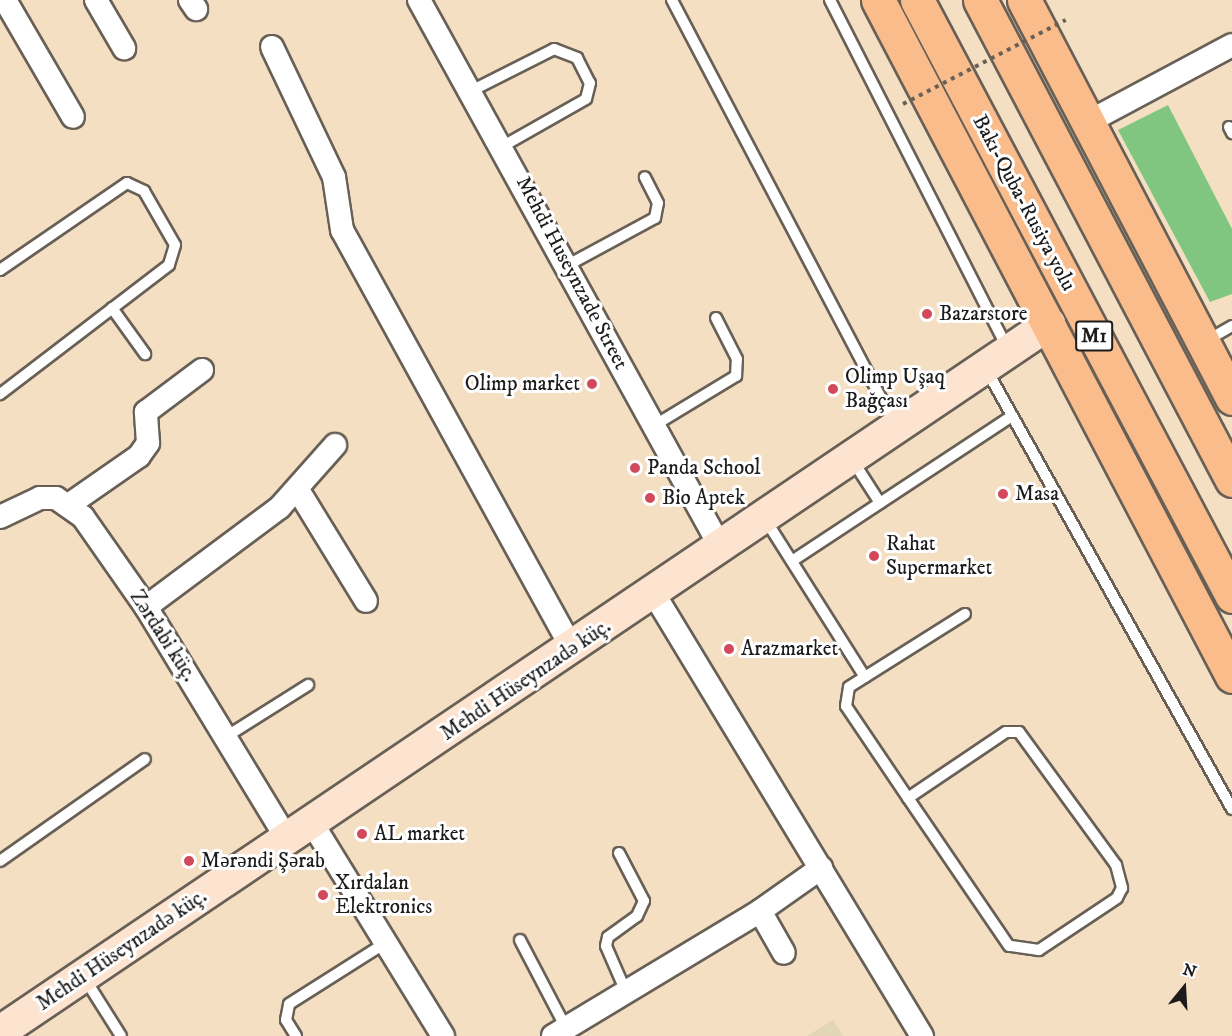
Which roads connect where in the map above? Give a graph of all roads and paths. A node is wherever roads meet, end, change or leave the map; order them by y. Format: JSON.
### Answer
{"nodes":[{"id":1,"x":4,"y":0,"type":"edge"},
{"id":2,"x":96,"y":0,"type":"edge"},
{"id":3,"x":419,"y":0,"type":"edge"},
{"id":4,"x":672,"y":0,"type":"edge"},
{"id":5,"x":830,"y":0,"type":"edge"},
{"id":6,"x":878,"y":0,"type":"edge"},
{"id":7,"x":917,"y":0,"type":"edge"},
{"id":8,"x":980,"y":0,"type":"edge"},
{"id":9,"x":1024,"y":0,"type":"edge"},
{"id":10,"x":1066,"y":21,"type":"dead end"},
{"id":11,"x":1232,"y":45,"type":"edge"},
{"id":12,"x":124,"y":48,"type":"dead end"},
{"id":13,"x":272,"y":48,"type":"dead end"},
{"id":14,"x":1007,"y":51,"type":"junction"},
{"id":15,"x":957,"y":76,"type":"junction"},
{"id":16,"x":473,"y":90,"type":"junction"},
{"id":17,"x":903,"y":104,"type":"dead end"},
{"id":18,"x":73,"y":117,"type":"dead end"},
{"id":19,"x":1088,"y":122,"type":"junction"},
{"id":20,"x":503,"y":146,"type":"junction"},
{"id":21,"x":645,"y":177,"type":"dead end"},
{"id":22,"x":568,"y":265,"type":"junction"},
{"id":23,"x":0,"y":270,"type":"edge"},
{"id":24,"x":112,"y":308,"type":"junction"},
{"id":25,"x":716,"y":318,"type":"dead end"},
{"id":26,"x":1048,"y":324,"type":"junction"},
{"id":27,"x":1232,"y":326,"type":"edge"},
{"id":28,"x":1203,"y":342,"type":"junction"},
{"id":29,"x":145,"y":354,"type":"dead end"},
{"id":30,"x":997,"y":358,"type":"junction"},
{"id":31,"x":202,"y":370,"type":"dead end"},
{"id":32,"x":0,"y":394,"type":"edge"},
{"id":33,"x":1232,"y":398,"type":"edge"},
{"id":34,"x":1012,"y":416,"type":"junction"},
{"id":35,"x":655,"y":425,"type":"junction"},
{"id":36,"x":896,"y":427,"type":"junction"},
{"id":37,"x":335,"y":445,"type":"dead end"},
{"id":38,"x":851,"y":459,"type":"junction"},
{"id":39,"x":1232,"y":480,"type":"edge"},
{"id":40,"x":298,"y":490,"type":"junction"},
{"id":41,"x":880,"y":503,"type":"junction"},
{"id":42,"x":70,"y":504,"type":"junction"},
{"id":43,"x":0,"y":517,"type":"edge"},
{"id":44,"x":765,"y":519,"type":"junction"},
{"id":45,"x":721,"y":548,"type":"junction"},
{"id":46,"x":792,"y":561,"type":"junction"},
{"id":47,"x":654,"y":594,"type":"junction"},
{"id":48,"x":1232,"y":596,"type":"edge"},
{"id":49,"x":366,"y":601,"type":"dead end"},
{"id":50,"x":146,"y":607,"type":"junction"},
{"id":51,"x":965,"y":614,"type":"dead end"},
{"id":52,"x":572,"y":649,"type":"junction"},
{"id":53,"x":1232,"y":676,"type":"edge"},
{"id":54,"x":865,"y":677,"type":"junction"},
{"id":55,"x":308,"y":685,"type":"dead end"},
{"id":56,"x":227,"y":736,"type":"junction"},
{"id":57,"x":145,"y":759,"type":"dead end"},
{"id":58,"x":908,"y":798,"type":"junction"},
{"id":59,"x":1232,"y":809,"type":"edge"},
{"id":60,"x":299,"y":831,"type":"junction"},
{"id":61,"x":619,"y":853,"type":"dead end"},
{"id":62,"x":0,"y":861,"type":"edge"},
{"id":63,"x":820,"y":868,"type":"junction"},
{"id":64,"x":760,"y":911,"type":"junction"},
{"id":65,"x":520,"y":940,"type":"dead end"},
{"id":66,"x":385,"y":943,"type":"junction"},
{"id":67,"x":784,"y":953,"type":"dead end"},
{"id":68,"x":84,"y":976,"type":"junction"},
{"id":69,"x":626,"y":992,"type":"junction"},
{"id":70,"x":0,"y":1032,"type":"edge"},
{"id":71,"x":559,"y":1032,"type":"edge"},
{"id":72,"x":121,"y":1036,"type":"edge"},
{"id":73,"x":296,"y":1036,"type":"edge"},
{"id":74,"x":443,"y":1036,"type":"edge"},
{"id":75,"x":922,"y":1036,"type":"edge"}],
"edges":[{"from":1,"to":18,"type":"street"},
{"from":2,"to":12,"type":"street"},
{"from":3,"to":16,"type":"street","name":"Mehdi Huseynzadе Street"},
{"from":4,"to":36,"type":"lane"},
{"from":5,"to":30,"type":"lane"},
{"from":6,"to":26,"type":"highway"},
{"from":7,"to":15,"type":"highway","name":"Bakı-Quba-Rusiya yolu","number":"M1"},
{"from":8,"to":14,"type":"highway","number":"M1"},
{"from":9,"to":19,"type":"highway"},
{"from":10,"to":14,"type":"path","bridge":true},
{"from":11,"to":19,"type":"street"},
{"from":13,"to":52,"type":"street"},
{"from":14,"to":15,"type":"path","bridge":true},
{"from":14,"to":39,"type":"highway","number":"M1"},
{"from":15,"to":17,"type":"path","bridge":true},
{"from":15,"to":48,"type":"highway","name":"Bakı-Quba-Rusiya yolu","number":"M1"},
{"from":16,"to":20,"type":"street","name":"Mehdi Huseynzadе Street"},
{"from":16,"to":20,"type":"lane"},
{"from":19,"to":28,"type":"highway"},
{"from":20,"to":22,"type":"street","name":"Mehdi Huseynzadе Street"},
{"from":21,"to":22,"type":"lane"},
{"from":22,"to":35,"type":"street","name":"Mehdi Huseynzadе Street"},
{"from":23,"to":24,"type":"lane"},
{"from":24,"to":29,"type":"lane"},
{"from":24,"to":32,"type":"lane"},
{"from":25,"to":35,"type":"lane"},
{"from":26,"to":30,"type":"street","name":"Mehdi Hüseynzadə küç."},
{"from":26,"to":53,"type":"highway"},
{"from":27,"to":28,"type":"lane"},
{"from":28,"to":33,"type":"highway"},
{"from":30,"to":34,"type":"lane"},
{"from":30,"to":36,"type":"street","name":"Mehdi Hüseynzadə küç."},
{"from":31,"to":42,"type":"street"},
{"from":34,"to":41,"type":"lane"},
{"from":34,"to":59,"type":"lane"},
{"from":35,"to":45,"type":"street","name":"Mehdi Huseynzadе Street"},
{"from":36,"to":38,"type":"street","name":"Mehdi Hüseynzadə küç."},
{"from":37,"to":40,"type":"street"},
{"from":38,"to":41,"type":"lane"},
{"from":38,"to":44,"type":"street","name":"Mehdi Hüseynzadə küç."},
{"from":40,"to":49,"type":"street"},
{"from":40,"to":50,"type":"street"},
{"from":41,"to":46,"type":"lane"},
{"from":42,"to":43,"type":"street"},
{"from":42,"to":50,"type":"street","name":"Zərdabi küç."},
{"from":44,"to":45,"type":"street","name":"Mehdi Hüseynzadə küç."},
{"from":44,"to":46,"type":"lane"},
{"from":45,"to":47,"type":"street","name":"Mehdi Hüseynzadə küç."},
{"from":46,"to":54,"type":"lane"},
{"from":47,"to":52,"type":"street","name":"Mehdi Hüseynzadə küç."},
{"from":47,"to":63,"type":"street"},
{"from":50,"to":56,"type":"street","name":"Zərdabi küç."},
{"from":51,"to":54,"type":"lane"},
{"from":52,"to":60,"type":"street","name":"Mehdi Hüseynzadə küç."},
{"from":54,"to":58,"type":"lane"},
{"from":55,"to":56,"type":"lane"},
{"from":56,"to":60,"type":"street","name":"Zərdabi küç."},
{"from":57,"to":62,"type":"lane"},
{"from":58,"to":58,"type":"lane"},
{"from":60,"to":66,"type":"street","name":"Zərdabi küç."},
{"from":60,"to":68,"type":"street","name":"Mehdi Hüseynzadə küç."},
{"from":61,"to":69,"type":"lane"},
{"from":63,"to":64,"type":"street"},
{"from":63,"to":75,"type":"street"},
{"from":64,"to":67,"type":"street"},
{"from":64,"to":69,"type":"street"},
{"from":65,"to":71,"type":"lane"},
{"from":66,"to":73,"type":"lane"},
{"from":66,"to":74,"type":"street","name":"Zərdabi küç."},
{"from":68,"to":70,"type":"street","name":"Mehdi Hüseynzadə küç."},
{"from":68,"to":72,"type":"lane"},
{"from":69,"to":71,"type":"street"}]}
